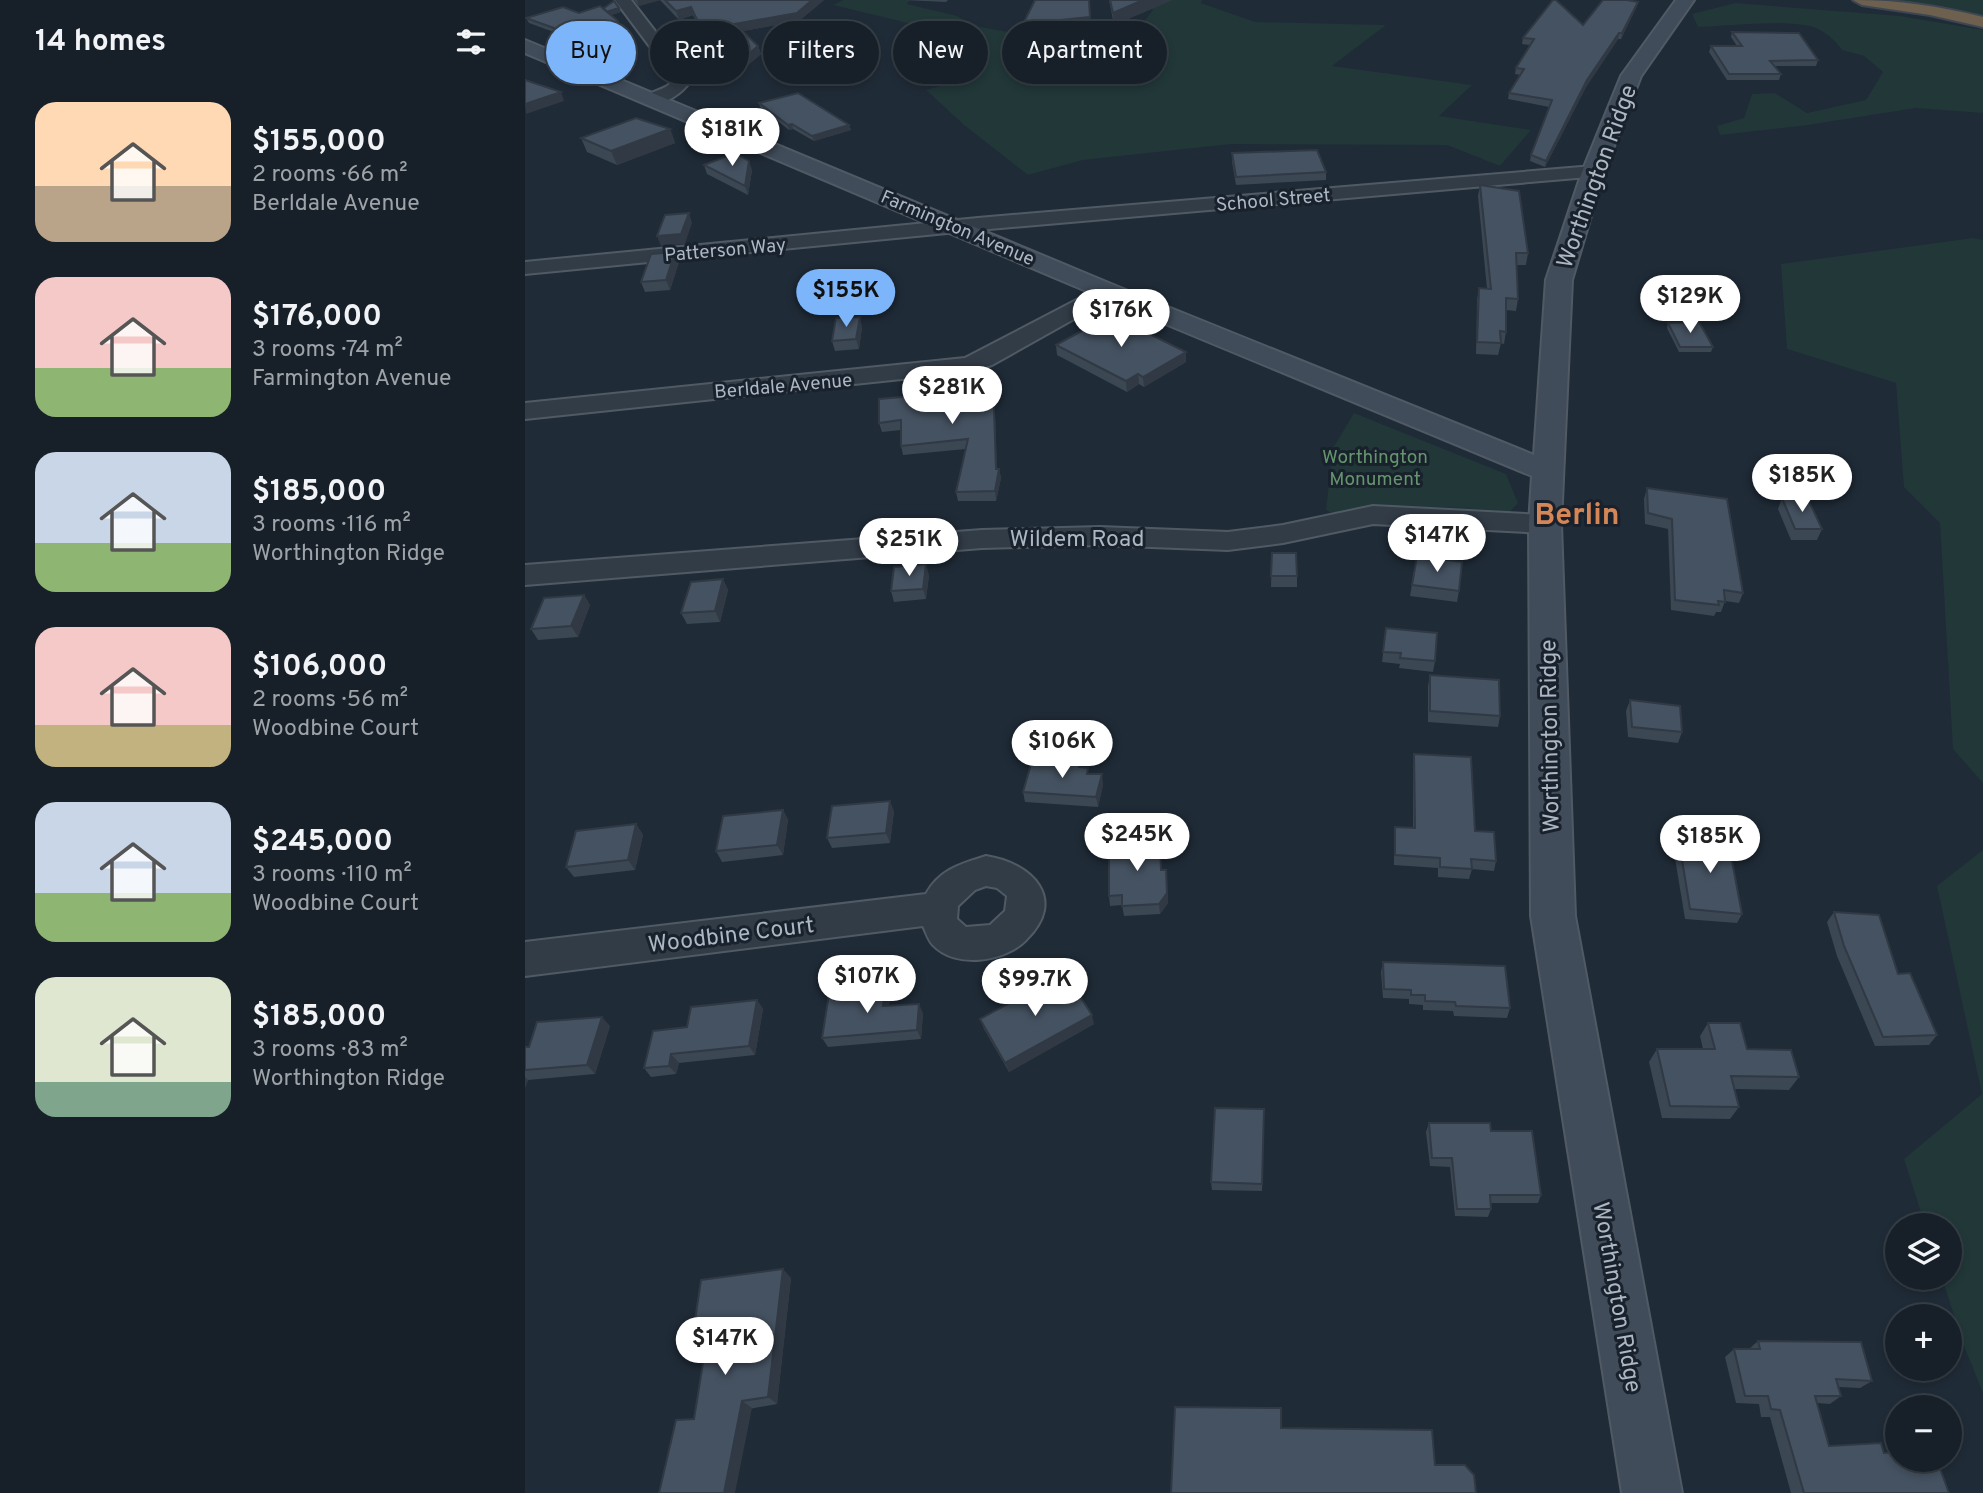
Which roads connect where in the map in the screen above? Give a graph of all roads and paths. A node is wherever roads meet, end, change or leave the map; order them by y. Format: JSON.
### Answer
{"nodes":[{"id":1,"x":623,"y":0,"type":"edge"},
{"id":2,"x":1685,"y":0,"type":"edge"},
{"id":3,"x":1862,"y":0,"type":"edge"},
{"id":4,"x":1983,"y":22,"type":"edge"},
{"id":5,"x":525,"y":46,"type":"edge"},
{"id":6,"x":652,"y":99,"type":"junction"},
{"id":7,"x":1593,"y":172,"type":"junction"},
{"id":8,"x":918,"y":210,"type":"junction"},
{"id":9,"x":954,"y":227,"type":"junction"},
{"id":10,"x":884,"y":234,"type":"junction"},
{"id":11,"x":525,"y":268,"type":"edge"},
{"id":12,"x":1107,"y":291,"type":"junction"},
{"id":13,"x":525,"y":411,"type":"edge"},
{"id":14,"x":1547,"y":471,"type":"junction"},
{"id":15,"x":1545,"y":524,"type":"junction"},
{"id":16,"x":525,"y":575,"type":"edge"},
{"id":17,"x":937,"y":908,"type":"dead end"},
{"id":18,"x":525,"y":959,"type":"edge"},
{"id":19,"x":1652,"y":1493,"type":"edge"}],
"edges":[{"from":1,"to":6,"type":"street"},
{"from":2,"to":7,"type":"street","name":"Worthington Ridge"},
{"from":3,"to":4,"type":"highway"},
{"from":5,"to":6,"type":"street","name":"Farmington Avenue"},
{"from":6,"to":8,"type":"street","name":"Farmington Avenue"},
{"from":7,"to":9,"type":"street","name":"School Street"},
{"from":7,"to":14,"type":"street","name":"Worthington Ridge"},
{"from":8,"to":9,"type":"street","name":"Farmington Avenue"},
{"from":8,"to":10,"type":"street","name":"Patterson Way"},
{"from":9,"to":10,"type":"street","name":"Patterson Way"},
{"from":9,"to":12,"type":"street","name":"Farmington Avenue"},
{"from":10,"to":11,"type":"street","name":"Patterson Way"},
{"from":12,"to":13,"type":"street","name":"Berldale Avenue"},
{"from":12,"to":14,"type":"street","name":"Farmington Avenue"},
{"from":14,"to":15,"type":"street","name":"Worthington Ridge"},
{"from":15,"to":16,"type":"street","name":"Wildem Road"},
{"from":15,"to":19,"type":"street","name":"Worthington Ridge"},
{"from":17,"to":18,"type":"street","name":"Woodbine Court"}]}
